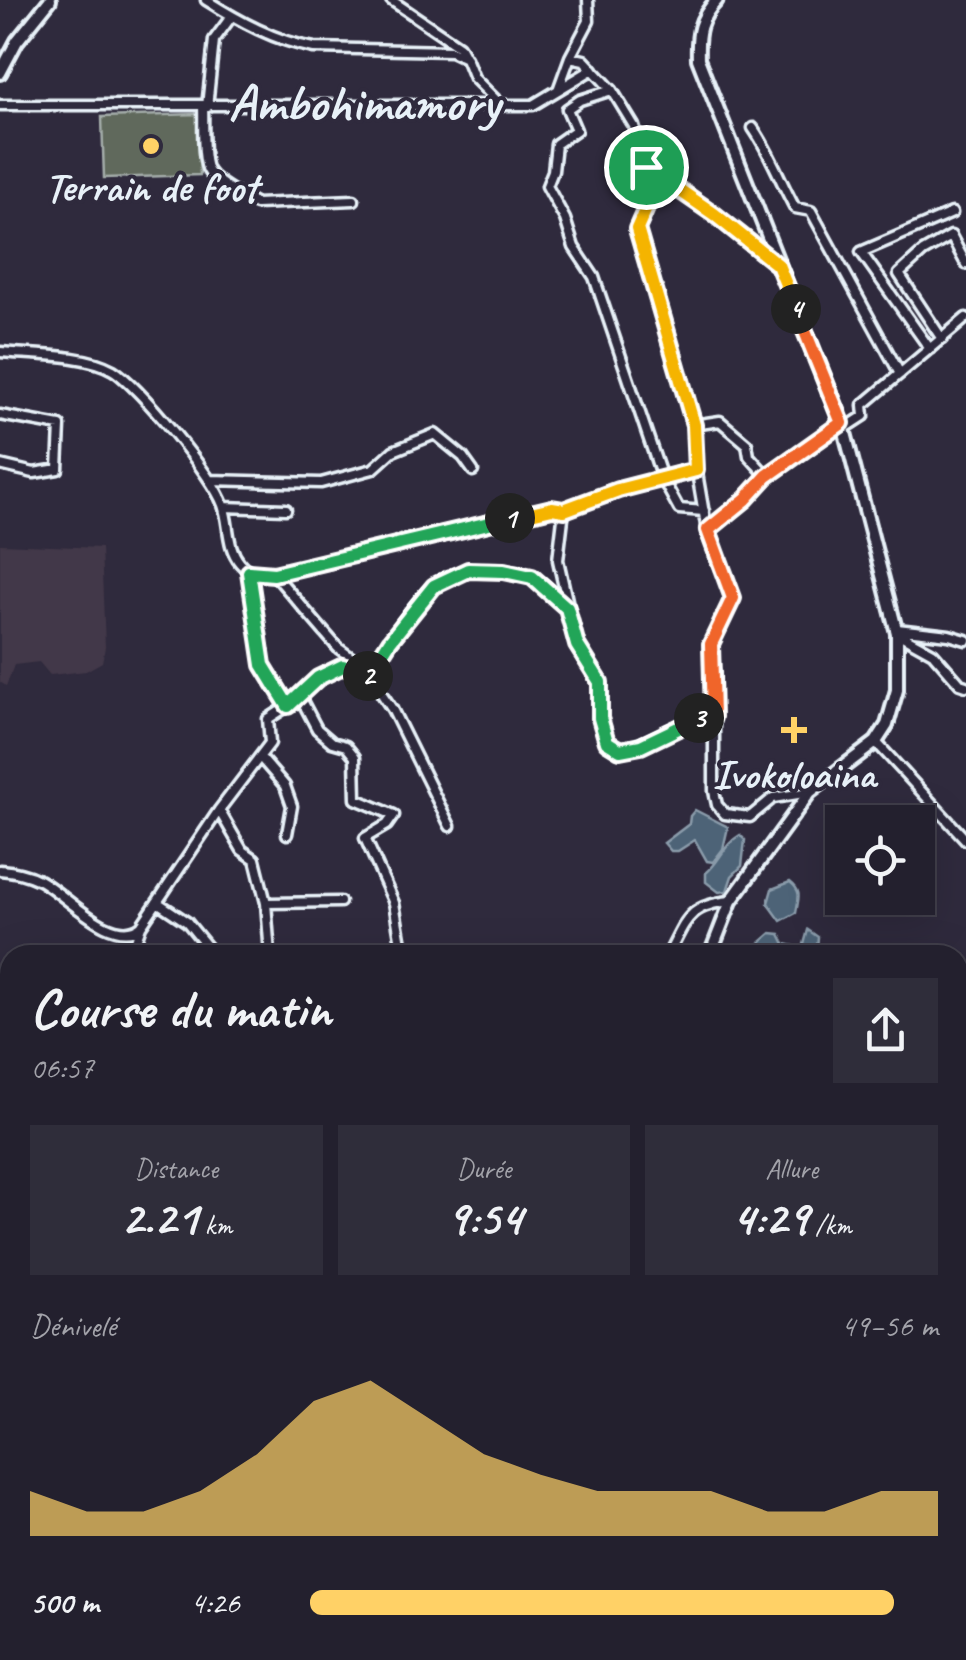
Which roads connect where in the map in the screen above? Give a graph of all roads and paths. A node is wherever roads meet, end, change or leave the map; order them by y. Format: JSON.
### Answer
{"nodes":[{"id":1,"x":50,"y":0,"type":"edge"},
{"id":2,"x":588,"y":0,"type":"edge"},
{"id":3,"x":717,"y":0,"type":"edge"},
{"id":4,"x":395,"y":1,"type":"edge"},
{"id":5,"x":212,"y":2,"type":"edge"},
{"id":6,"x":231,"y":18,"type":"junction"},
{"id":7,"x":570,"y":57,"type":"junction"},
{"id":8,"x":466,"y":58,"type":"junction"},
{"id":9,"x":593,"y":69,"type":"junction"},
{"id":10,"x":0,"y":74,"type":"edge"},
{"id":11,"x":558,"y":90,"type":"junction"},
{"id":12,"x":612,"y":90,"type":"junction"},
{"id":13,"x":0,"y":106,"type":"edge"},
{"id":14,"x":502,"y":106,"type":"junction"},
{"id":15,"x":205,"y":107,"type":"junction"},
{"id":16,"x":753,"y":128,"type":"dead end"},
{"id":17,"x":646,"y":167,"type":"junction"},
{"id":18,"x":354,"y":200,"type":"dead end"},
{"id":19,"x":952,"y":213,"type":"dead end"},
{"id":20,"x":966,"y":264,"type":"edge"},
{"id":21,"x":778,"y":265,"type":"junction"},
{"id":22,"x":966,"y":318,"type":"edge"},
{"id":23,"x":942,"y":339,"type":"junction"},
{"id":24,"x":930,"y":350,"type":"junction"},
{"id":25,"x":0,"y":352,"type":"edge"},
{"id":26,"x":900,"y":374,"type":"junction"},
{"id":27,"x":0,"y":415,"type":"edge"},
{"id":28,"x":694,"y":425,"type":"junction"},
{"id":29,"x":843,"y":426,"type":"junction"},
{"id":30,"x":0,"y":465,"type":"edge"},
{"id":31,"x":696,"y":470,"type":"junction"},
{"id":32,"x":473,"y":471,"type":"dead end"},
{"id":33,"x":767,"y":476,"type":"junction"},
{"id":34,"x":662,"y":478,"type":"junction"},
{"id":35,"x":210,"y":480,"type":"junction"},
{"id":36,"x":224,"y":506,"type":"junction"},
{"id":37,"x":286,"y":509,"type":"dead end"},
{"id":38,"x":564,"y":510,"type":"junction"},
{"id":39,"x":704,"y":511,"type":"junction"},
{"id":40,"x":708,"y":530,"type":"junction"},
{"id":41,"x":249,"y":572,"type":"junction"},
{"id":42,"x":274,"y":574,"type":"junction"},
{"id":43,"x":567,"y":608,"type":"junction"},
{"id":44,"x":897,"y":631,"type":"junction"},
{"id":45,"x":966,"y":640,"type":"edge"},
{"id":46,"x":369,"y":676,"type":"junction"},
{"id":47,"x":966,"y":686,"type":"edge"},
{"id":48,"x":299,"y":696,"type":"junction"},
{"id":49,"x":288,"y":706,"type":"junction"},
{"id":50,"x":713,"y":717,"type":"junction"},
{"id":51,"x":876,"y":742,"type":"junction"},
{"id":52,"x":260,"y":757,"type":"junction"},
{"id":53,"x":810,"y":792,"type":"junction"},
{"id":54,"x":219,"y":810,"type":"junction"},
{"id":55,"x":450,"y":826,"type":"dead end"},
{"id":56,"x":288,"y":834,"type":"dead end"},
{"id":57,"x":966,"y":840,"type":"edge"},
{"id":58,"x":0,"y":870,"type":"edge"},
{"id":59,"x":731,"y":901,"type":"junction"},
{"id":60,"x":157,"y":902,"type":"junction"},
{"id":61,"x":340,"y":902,"type":"dead end"},
{"id":62,"x":266,"y":903,"type":"junction"},
{"id":63,"x":141,"y":926,"type":"junction"},
{"id":64,"x":134,"y":945,"type":"edge"},
{"id":65,"x":206,"y":945,"type":"edge"},
{"id":66,"x":269,"y":945,"type":"edge"},
{"id":67,"x":401,"y":945,"type":"edge"},
{"id":68,"x":673,"y":945,"type":"edge"},
{"id":69,"x":714,"y":945,"type":"edge"}],
"edges":[{"from":1,"to":10,"type":"street"},
{"from":2,"to":7,"type":"street"},
{"from":3,"to":21,"type":"street"},
{"from":4,"to":8,"type":"street"},
{"from":5,"to":6,"type":"street"},
{"from":6,"to":8,"type":"street"},
{"from":6,"to":15,"type":"street"},
{"from":7,"to":9,"type":"street"},
{"from":7,"to":11,"type":"street"},
{"from":8,"to":14,"type":"street"},
{"from":9,"to":11,"type":"street"},
{"from":9,"to":12,"type":"street"},
{"from":11,"to":14,"type":"street"},
{"from":12,"to":17,"type":"street"},
{"from":12,"to":34,"type":"street"},
{"from":13,"to":15,"type":"street"},
{"from":14,"to":15,"type":"street"},
{"from":15,"to":18,"type":"street"},
{"from":16,"to":26,"type":"street"},
{"from":17,"to":21,"type":"street"},
{"from":17,"to":28,"type":"street"},
{"from":19,"to":24,"type":"street"},
{"from":20,"to":23,"type":"street"},
{"from":21,"to":29,"type":"street"},
{"from":22,"to":23,"type":"street"},
{"from":23,"to":24,"type":"street"},
{"from":24,"to":26,"type":"street"},
{"from":25,"to":35,"type":"street"},
{"from":26,"to":29,"type":"street"},
{"from":27,"to":30,"type":"street"},
{"from":28,"to":31,"type":"street"},
{"from":28,"to":33,"type":"street"},
{"from":29,"to":33,"type":"street"},
{"from":29,"to":44,"type":"street"},
{"from":31,"to":34,"type":"street"},
{"from":31,"to":39,"type":"street"},
{"from":32,"to":35,"type":"street"},
{"from":33,"to":40,"type":"street"},
{"from":34,"to":38,"type":"street"},
{"from":34,"to":39,"type":"street"},
{"from":35,"to":36,"type":"street"},
{"from":36,"to":37,"type":"street"},
{"from":36,"to":41,"type":"street"},
{"from":38,"to":42,"type":"street"},
{"from":38,"to":43,"type":"street"},
{"from":39,"to":40,"type":"street"},
{"from":40,"to":50,"type":"street"},
{"from":41,"to":42,"type":"street"},
{"from":41,"to":49,"type":"street"},
{"from":42,"to":46,"type":"street"},
{"from":43,"to":46,"type":"street"},
{"from":43,"to":50,"type":"street"},
{"from":44,"to":45,"type":"street"},
{"from":44,"to":47,"type":"street"},
{"from":44,"to":51,"type":"street"},
{"from":46,"to":48,"type":"street"},
{"from":46,"to":55,"type":"street"},
{"from":48,"to":49,"type":"street"},
{"from":48,"to":67,"type":"street"},
{"from":49,"to":52,"type":"street"},
{"from":50,"to":53,"type":"street"},
{"from":51,"to":53,"type":"street"},
{"from":51,"to":57,"type":"street"},
{"from":52,"to":54,"type":"street"},
{"from":52,"to":56,"type":"street"},
{"from":53,"to":59,"type":"street"},
{"from":54,"to":60,"type":"street"},
{"from":54,"to":62,"type":"street"},
{"from":58,"to":63,"type":"street"},
{"from":59,"to":68,"type":"street"},
{"from":59,"to":69,"type":"street"},
{"from":60,"to":63,"type":"street"},
{"from":60,"to":65,"type":"street"},
{"from":61,"to":62,"type":"street"},
{"from":62,"to":66,"type":"street"},
{"from":63,"to":64,"type":"street"}]}
